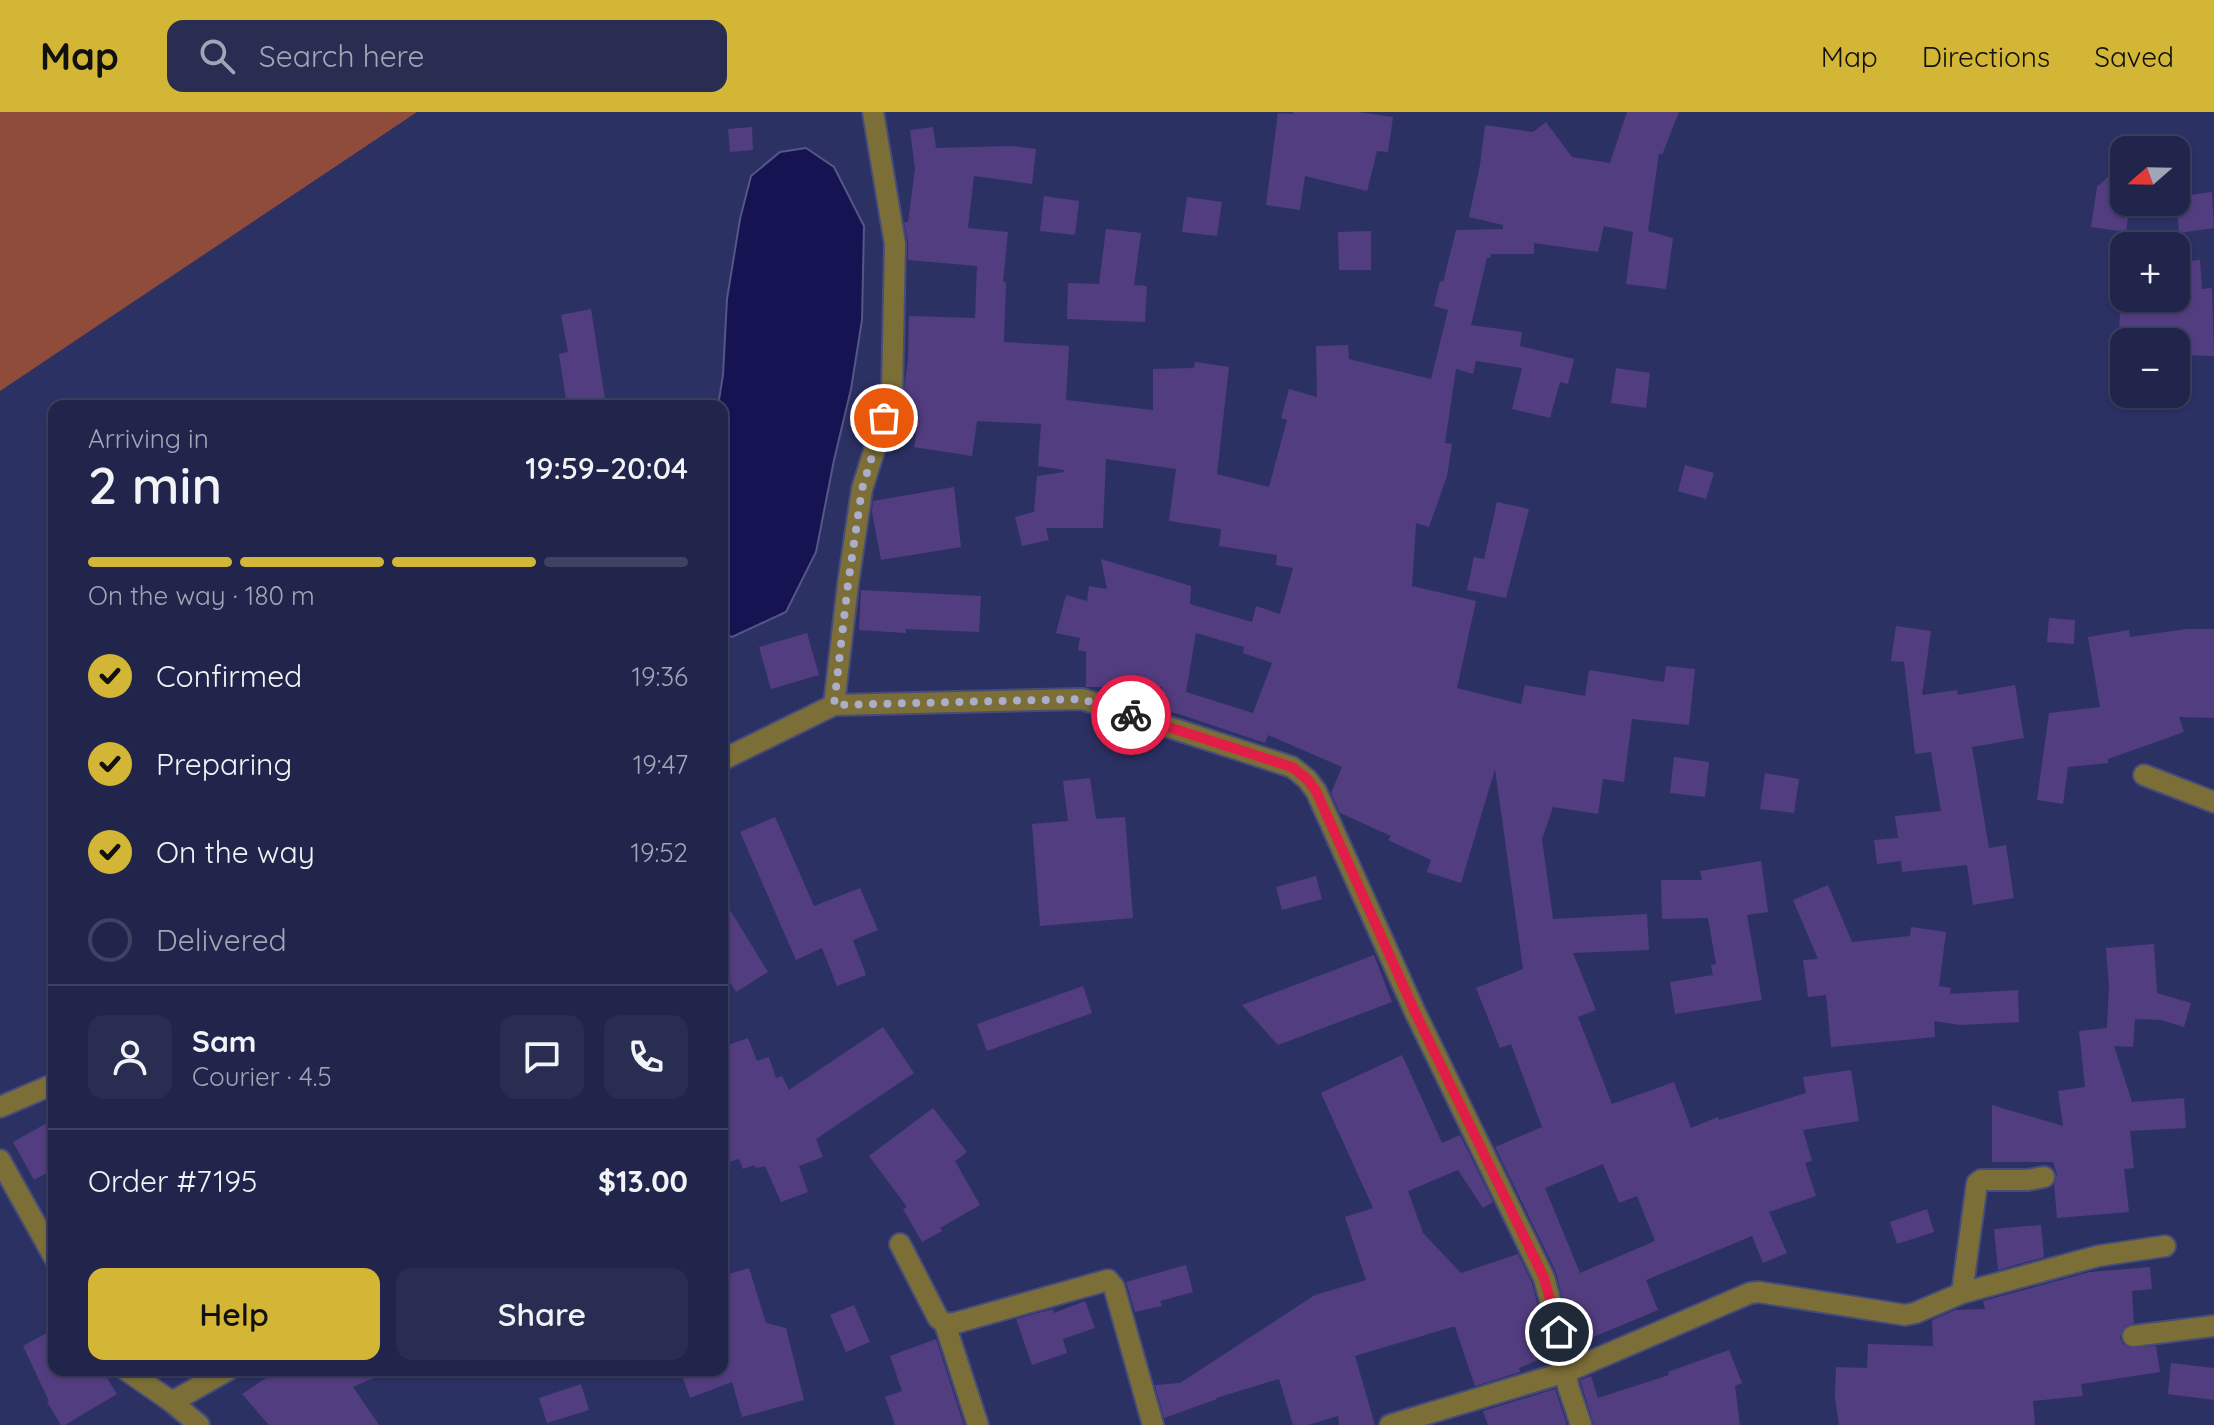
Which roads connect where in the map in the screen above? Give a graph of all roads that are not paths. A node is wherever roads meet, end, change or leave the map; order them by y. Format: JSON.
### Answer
{"nodes":[{"id":1,"x":873,"y":112,"type":"edge"},
{"id":2,"x":834,"y":705,"type":"junction"},
{"id":3,"x":728,"y":757,"type":"edge"},
{"id":4,"x":2144,"y":775,"type":"dead end"},
{"id":5,"x":2214,"y":802,"type":"edge"},
{"id":6,"x":48,"y":1087,"type":"edge"},
{"id":7,"x":0,"y":1107,"type":"edge"},
{"id":8,"x":0,"y":1160,"type":"edge"},
{"id":9,"x":2044,"y":1177,"type":"dead end"},
{"id":10,"x":900,"y":1244,"type":"dead end"},
{"id":11,"x":48,"y":1246,"type":"edge"},
{"id":12,"x":2165,"y":1246,"type":"dead end"},
{"id":13,"x":1962,"y":1293,"type":"junction"},
{"id":14,"x":945,"y":1324,"type":"junction"},
{"id":15,"x":2214,"y":1326,"type":"edge"},
{"id":16,"x":2133,"y":1336,"type":"dead end"},
{"id":17,"x":1566,"y":1372,"type":"junction"},
{"id":18,"x":135,"y":1376,"type":"edge"},
{"id":19,"x":218,"y":1376,"type":"edge"},
{"id":20,"x":172,"y":1402,"type":"junction"},
{"id":21,"x":199,"y":1425,"type":"edge"},
{"id":22,"x":978,"y":1425,"type":"edge"},
{"id":23,"x":1153,"y":1425,"type":"edge"},
{"id":24,"x":1390,"y":1425,"type":"edge"},
{"id":25,"x":1581,"y":1425,"type":"edge"}],
"edges":[{"from":1,"to":2,"type":"street"},
{"from":2,"to":3,"type":"street"},
{"from":2,"to":17,"type":"street"},
{"from":4,"to":5,"type":"street"},
{"from":6,"to":7,"type":"street"},
{"from":8,"to":11,"type":"street"},
{"from":9,"to":13,"type":"street"},
{"from":10,"to":14,"type":"street"},
{"from":12,"to":13,"type":"street"},
{"from":13,"to":17,"type":"street"},
{"from":14,"to":22,"type":"street"},
{"from":14,"to":23,"type":"street"},
{"from":15,"to":16,"type":"street"},
{"from":17,"to":24,"type":"street"},
{"from":17,"to":25,"type":"street"},
{"from":18,"to":20,"type":"street"},
{"from":19,"to":20,"type":"street"},
{"from":20,"to":21,"type":"street"}]}
